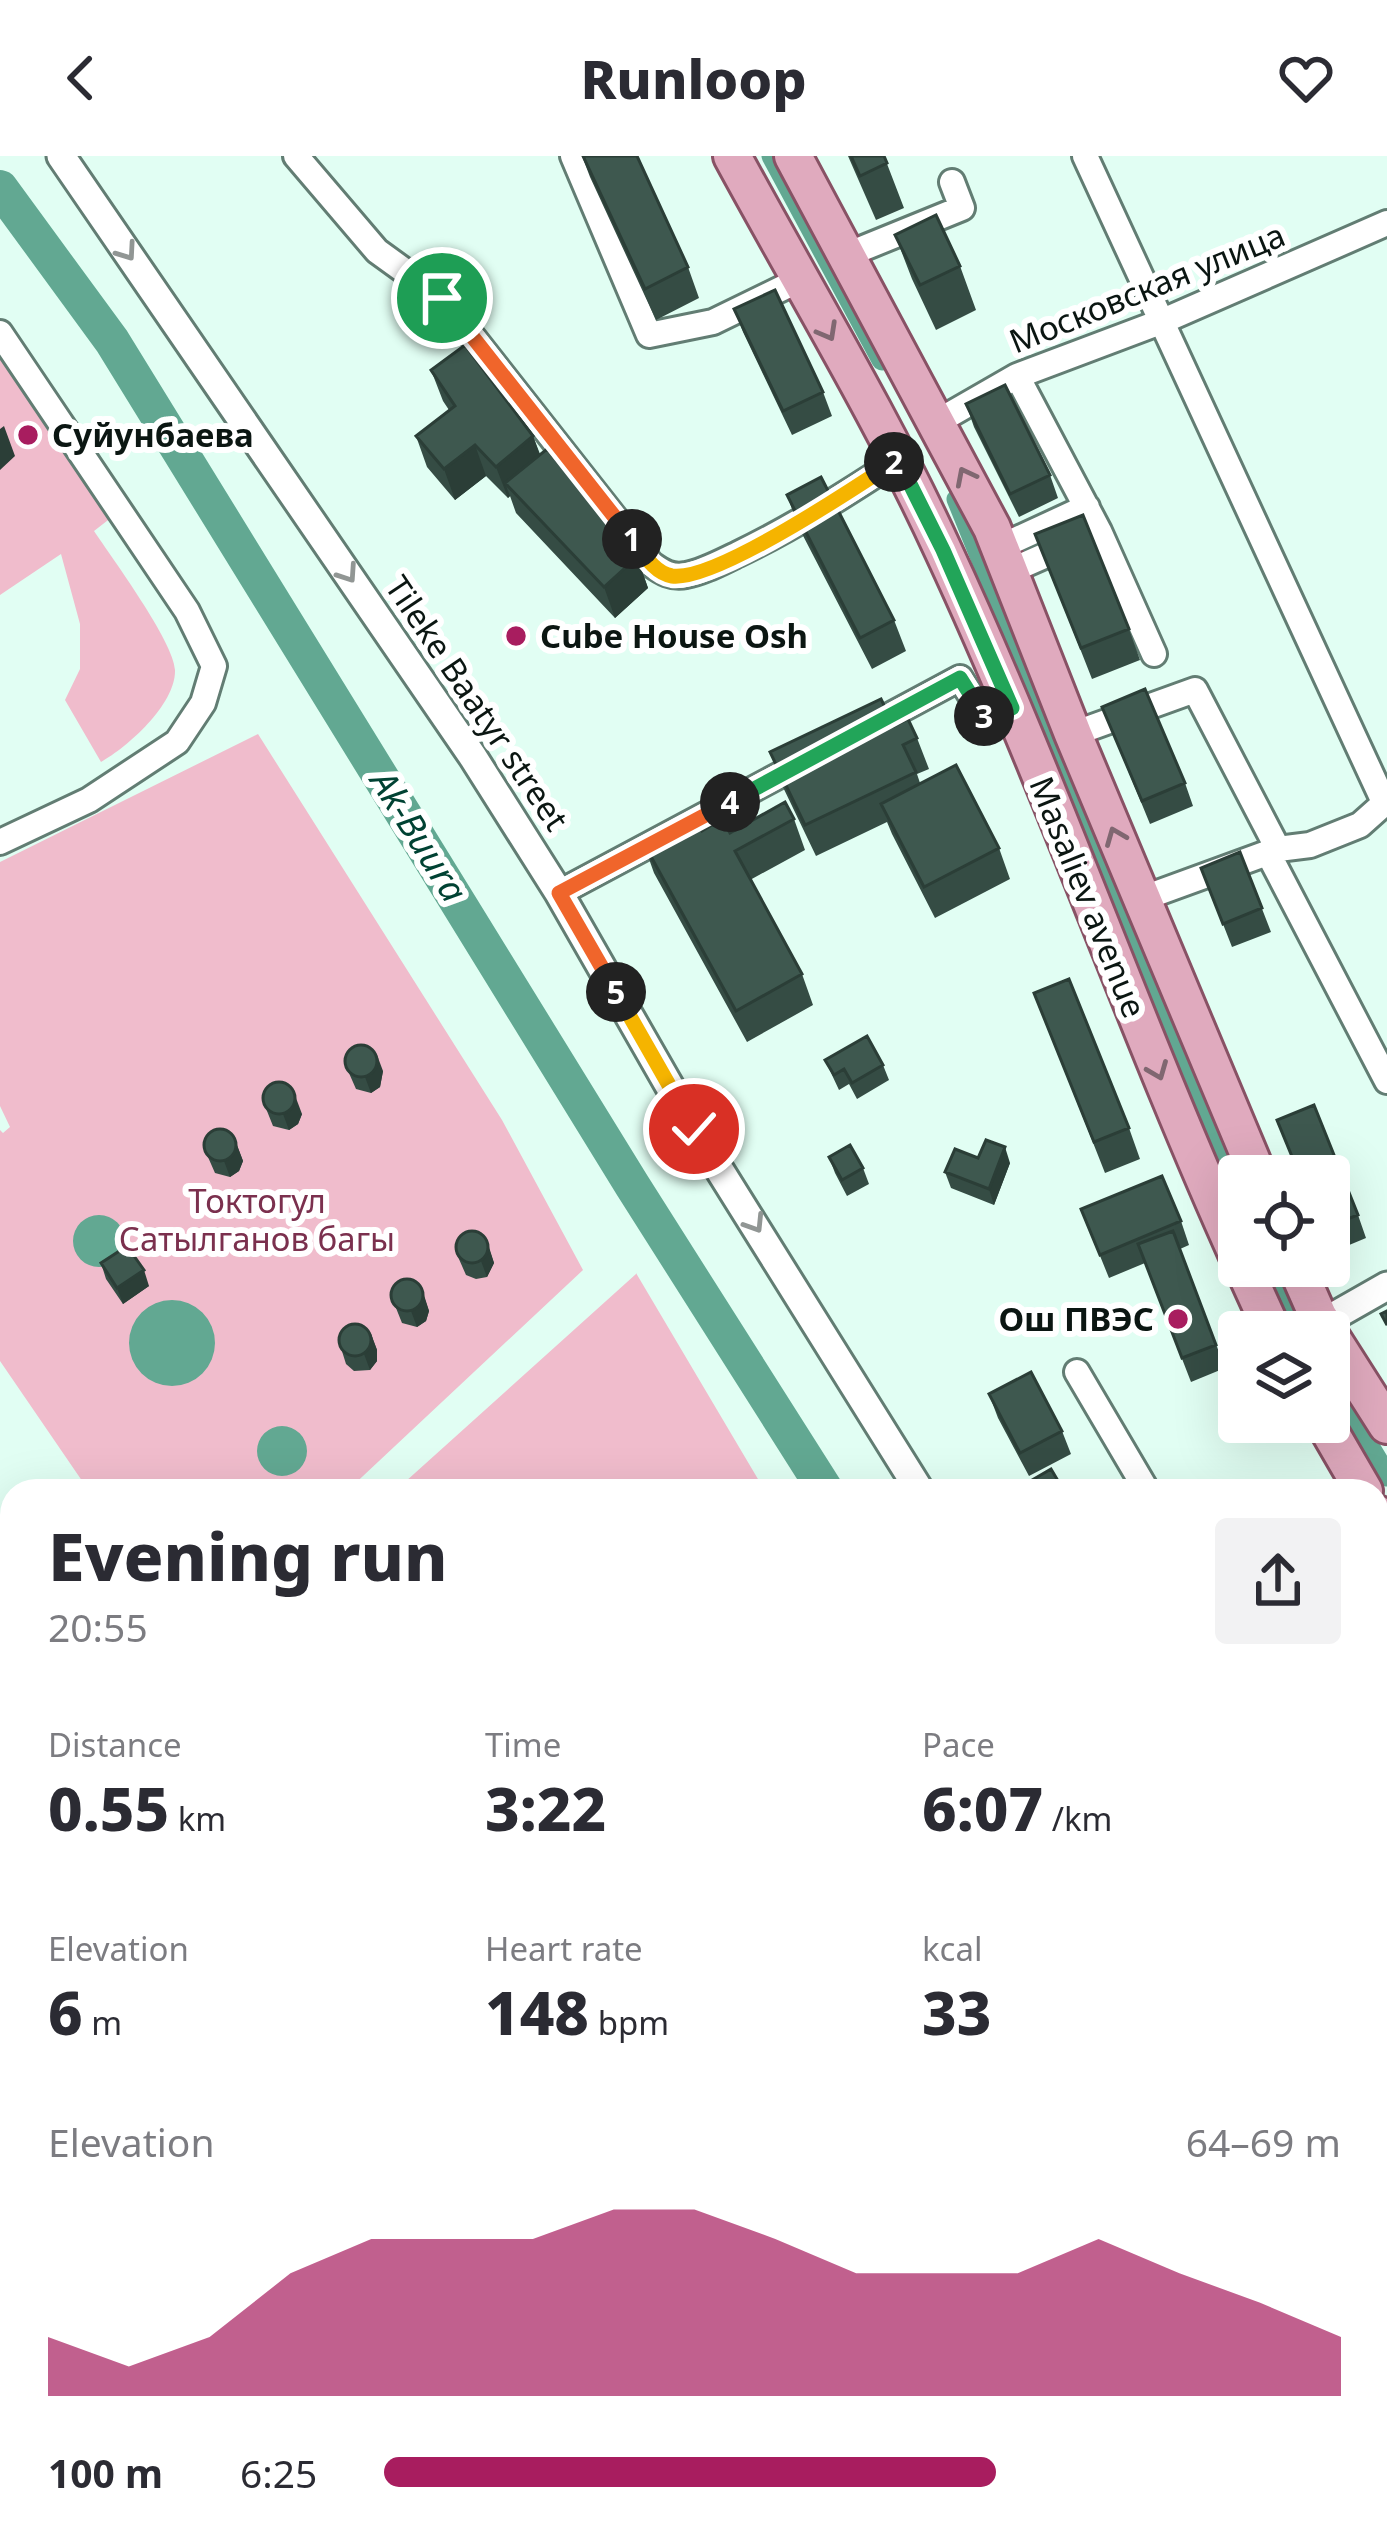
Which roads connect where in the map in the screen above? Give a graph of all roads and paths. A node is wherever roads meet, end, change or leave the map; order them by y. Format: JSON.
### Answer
{"nodes":[{"id":1,"x":61,"y":156,"type":"edge"},
{"id":2,"x":296,"y":156,"type":"edge"},
{"id":3,"x":573,"y":156,"type":"edge"},
{"id":4,"x":732,"y":156,"type":"edge"},
{"id":5,"x":793,"y":156,"type":"edge"},
{"id":6,"x":1085,"y":156,"type":"edge"},
{"id":7,"x":952,"y":182,"type":"dead end"},
{"id":8,"x":1387,"y":223,"type":"edge"},
{"id":9,"x":844,"y":256,"type":"junction"},
{"id":10,"x":799,"y":280,"type":"junction"},
{"id":11,"x":1163,"y":321,"type":"junction"},
{"id":12,"x":0,"y":333,"type":"edge"},
{"id":13,"x":1017,"y":376,"type":"junction"},
{"id":14,"x":937,"y":422,"type":"junction"},
{"id":15,"x":898,"y":460,"type":"junction"},
{"id":16,"x":1087,"y":507,"type":"junction"},
{"id":17,"x":1099,"y":531,"type":"junction"},
{"id":18,"x":1005,"y":559,"type":"junction"},
{"id":19,"x":1154,"y":654,"type":"dead end"},
{"id":20,"x":1012,"y":708,"type":"junction"},
{"id":21,"x":1073,"y":734,"type":"junction"},
{"id":22,"x":1386,"y":801,"type":"edge"},
{"id":23,"x":0,"y":842,"type":"edge"},
{"id":24,"x":1273,"y":851,"type":"junction"},
{"id":25,"x":559,"y":893,"type":"junction"},
{"id":26,"x":1141,"y":899,"type":"junction"},
{"id":27,"x":1387,"y":1081,"type":"edge"},
{"id":28,"x":1249,"y":1155,"type":"edge"},
{"id":29,"x":1218,"y":1209,"type":"edge"},
{"id":30,"x":1387,"y":1286,"type":"edge"},
{"id":31,"x":1350,"y":1313,"type":"edge"},
{"id":32,"x":1350,"y":1367,"type":"edge"},
{"id":33,"x":1077,"y":1372,"type":"dead end"},
{"id":34,"x":1387,"y":1425,"type":"edge"},
{"id":35,"x":1336,"y":1443,"type":"edge"},
{"id":36,"x":913,"y":1479,"type":"edge"},
{"id":37,"x":1140,"y":1479,"type":"edge"},
{"id":38,"x":1357,"y":1479,"type":"edge"}],
"edges":[{"from":1,"to":25,"type":"street","name":"Tileke Baatyr street","one_way":true},
{"from":2,"to":15,"type":"street"},
{"from":3,"to":10,"type":"street"},
{"from":4,"to":10,"type":"main road","name":"Masaliev avenue"},
{"from":5,"to":9,"type":"main road","name":"Masaliev avenue"},
{"from":6,"to":11,"type":"street"},
{"from":7,"to":9,"type":"street"},
{"from":8,"to":11,"type":"street","name":"Московская улица"},
{"from":9,"to":14,"type":"main road","name":"Masaliev avenue"},
{"from":10,"to":15,"type":"main road","name":"Masaliev avenue","one_way":true},
{"from":11,"to":13,"type":"street","name":"Московская улица"},
{"from":11,"to":22,"type":"street"},
{"from":12,"to":23,"type":"street"},
{"from":13,"to":14,"type":"street","name":"Московская улица"},
{"from":13,"to":16,"type":"street"},
{"from":18,"to":14,"type":"main road","name":"Masaliev avenue","one_way":true},
{"from":15,"to":20,"type":"main road","name":"Masaliev avenue"},
{"from":16,"to":17,"type":"street"},
{"from":16,"to":18,"type":"street"},
{"from":17,"to":18,"type":"street"},
{"from":17,"to":19,"type":"street"},
{"from":18,"to":21,"type":"main road","name":"Masaliev avenue"},
{"from":20,"to":25,"type":"street"},
{"from":20,"to":29,"type":"main road","name":"Masaliev avenue","one_way":true},
{"from":21,"to":24,"type":"street"},
{"from":26,"to":21,"type":"main road","name":"Masaliev avenue","one_way":true},
{"from":22,"to":24,"type":"street"},
{"from":24,"to":26,"type":"street"},
{"from":24,"to":27,"type":"street"},
{"from":25,"to":36,"type":"street","name":"Tileke Baatyr street","one_way":true},
{"from":26,"to":28,"type":"main road","name":"Masaliev avenue"},
{"from":30,"to":31,"type":"street"},
{"from":32,"to":34,"type":"main road"},
{"from":33,"to":37,"type":"street"},
{"from":35,"to":38,"type":"main road"}]}
